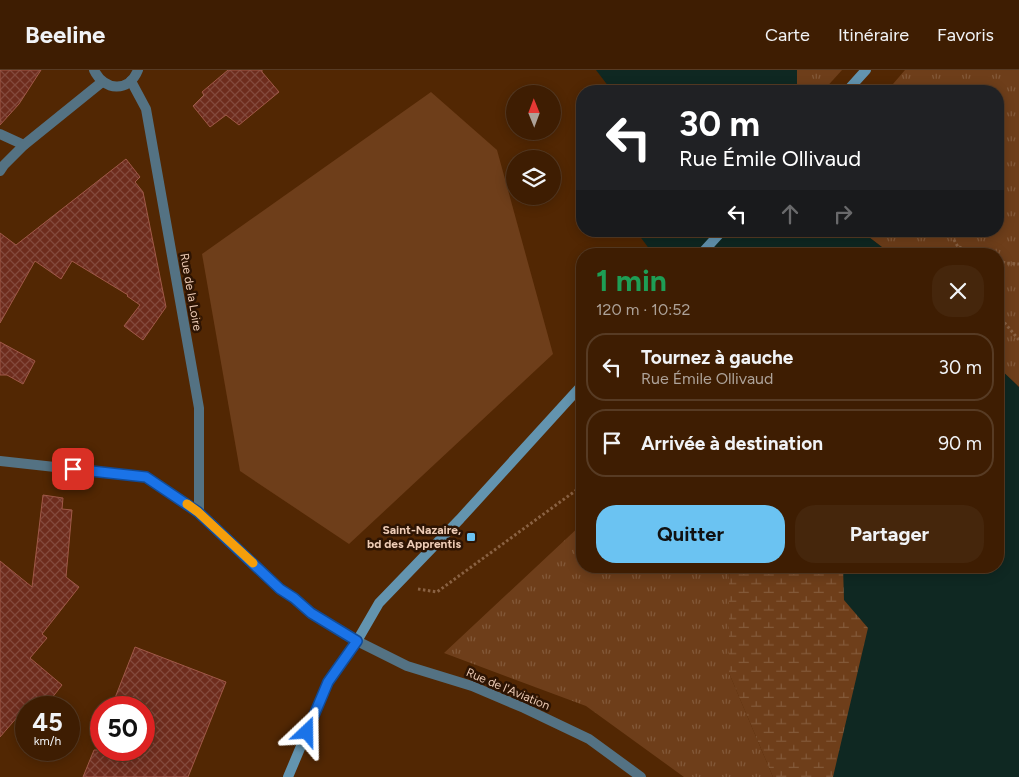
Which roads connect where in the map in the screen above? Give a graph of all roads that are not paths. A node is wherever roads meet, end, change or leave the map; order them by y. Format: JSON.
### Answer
{"nodes":[{"id":1,"x":94,"y":70,"type":"edge"},
{"id":2,"x":138,"y":70,"type":"edge"},
{"id":3,"x":866,"y":70,"type":"edge"},
{"id":4,"x":131,"y":81,"type":"junction"},
{"id":5,"x":102,"y":82,"type":"junction"},
{"id":6,"x":852,"y":85,"type":"edge"},
{"id":7,"x":0,"y":134,"type":"edge"},
{"id":8,"x":24,"y":145,"type":"junction"},
{"id":9,"x":0,"y":171,"type":"edge"},
{"id":10,"x":717,"y":237,"type":"edge"},
{"id":11,"x":706,"y":248,"type":"edge"},
{"id":12,"x":576,"y":392,"type":"edge"},
{"id":13,"x":0,"y":461,"type":"edge"},
{"id":14,"x":198,"y":512,"type":"junction"},
{"id":15,"x":357,"y":641,"type":"junction"},
{"id":16,"x":288,"y":777,"type":"edge"},
{"id":17,"x":642,"y":777,"type":"edge"}],
"edges":[{"from":1,"to":5,"type":"street"},
{"from":2,"to":4,"type":"street"},
{"from":3,"to":6,"type":"main road"},
{"from":4,"to":5,"type":"street"},
{"from":4,"to":14,"type":"street","name":"Rue de la Loire"},
{"from":5,"to":8,"type":"street"},
{"from":7,"to":8,"type":"street"},
{"from":8,"to":9,"type":"street"},
{"from":10,"to":11,"type":"main road"},
{"from":12,"to":15,"type":"main road"},
{"from":13,"to":14,"type":"street","name":"Rue de l'Aviation"},
{"from":14,"to":15,"type":"street","name":"Rue de l'Aviation"},
{"from":15,"to":16,"type":"main road"},
{"from":15,"to":17,"type":"street","name":"Rue de l'Aviation"}]}
